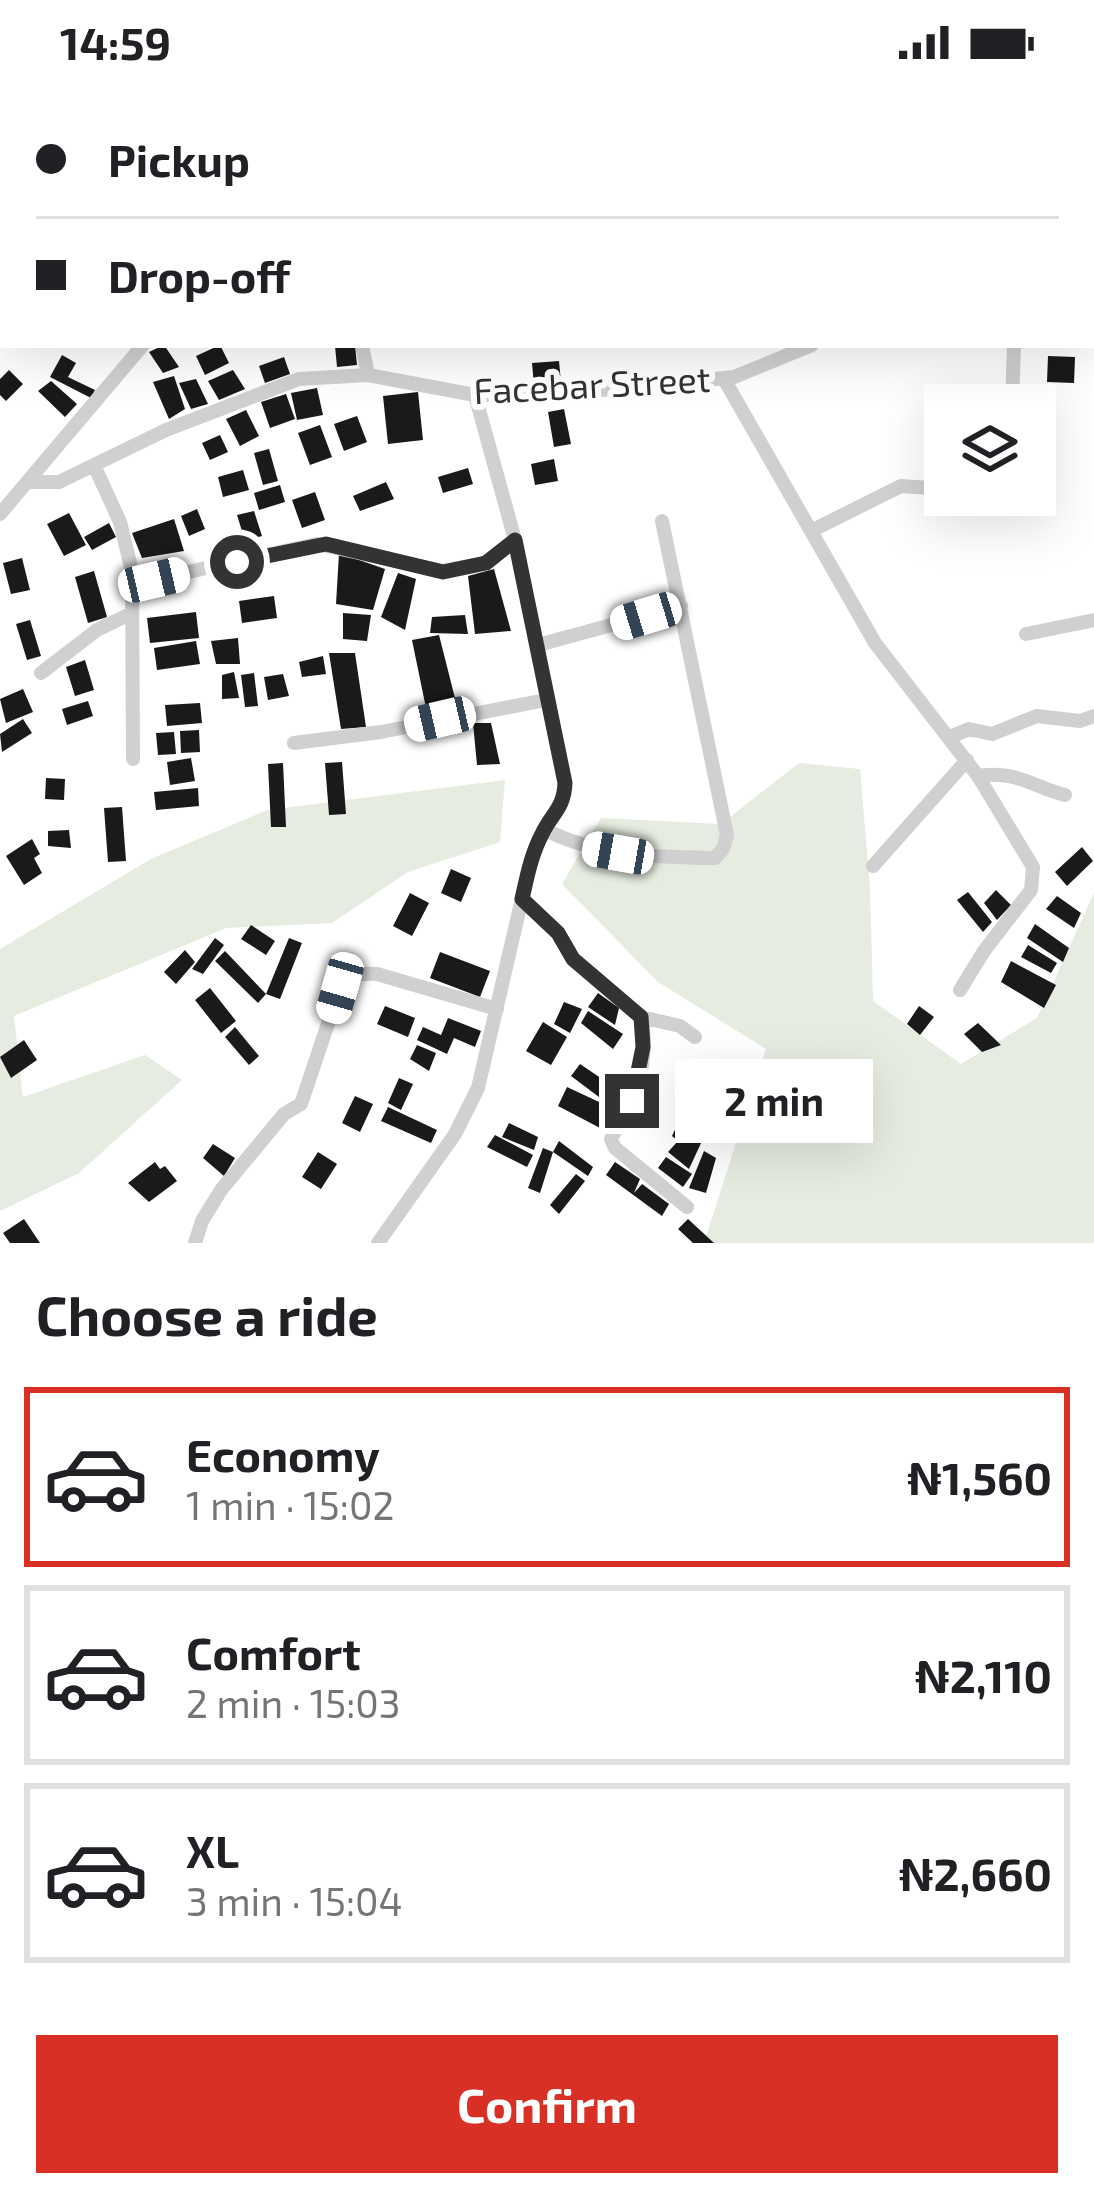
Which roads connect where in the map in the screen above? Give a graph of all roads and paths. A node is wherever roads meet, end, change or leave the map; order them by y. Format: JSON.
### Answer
{"nodes":[{"id":1,"x":141,"y":348,"type":"edge"},
{"id":2,"x":363,"y":348,"type":"edge"},
{"id":3,"x":804,"y":348,"type":"edge"},
{"id":4,"x":1014,"y":348,"type":"edge"},
{"id":5,"x":368,"y":375,"type":"junction"},
{"id":6,"x":724,"y":379,"type":"junction"},
{"id":7,"x":1013,"y":384,"type":"edge"},
{"id":8,"x":475,"y":395,"type":"junction"},
{"id":9,"x":94,"y":465,"type":"junction"},
{"id":10,"x":29,"y":482,"type":"junction"},
{"id":11,"x":924,"y":486,"type":"edge"},
{"id":12,"x":0,"y":514,"type":"edge"},
{"id":13,"x":662,"y":521,"type":"dead end"},
{"id":14,"x":813,"y":530,"type":"junction"},
{"id":15,"x":515,"y":540,"type":"junction"},
{"id":16,"x":133,"y":584,"type":"junction"},
{"id":17,"x":681,"y":606,"type":"junction"},
{"id":18,"x":132,"y":613,"type":"junction"},
{"id":19,"x":1094,"y":620,"type":"edge"},
{"id":20,"x":1026,"y":634,"type":"dead end"},
{"id":21,"x":538,"y":645,"type":"junction"},
{"id":22,"x":40,"y":673,"type":"dead end"},
{"id":23,"x":547,"y":700,"type":"junction"},
{"id":24,"x":1094,"y":716,"type":"edge"},
{"id":25,"x":950,"y":737,"type":"junction"},
{"id":26,"x":294,"y":743,"type":"dead end"},
{"id":27,"x":133,"y":759,"type":"dead end"},
{"id":28,"x":967,"y":760,"type":"junction"},
{"id":29,"x":978,"y":776,"type":"junction"},
{"id":30,"x":1065,"y":795,"type":"dead end"},
{"id":31,"x":544,"y":829,"type":"junction"},
{"id":32,"x":872,"y":866,"type":"dead end"},
{"id":33,"x":522,"y":899,"type":"junction"},
{"id":34,"x":960,"y":990,"type":"dead end"},
{"id":35,"x":497,"y":1009,"type":"junction"},
{"id":36,"x":641,"y":1017,"type":"junction"},
{"id":37,"x":695,"y":1037,"type":"dead end"},
{"id":38,"x":687,"y":1207,"type":"dead end"},
{"id":39,"x":195,"y":1243,"type":"edge"},
{"id":40,"x":378,"y":1243,"type":"edge"}],
"edges":[{"from":1,"to":10,"type":"street"},
{"from":2,"to":5,"type":"street"},
{"from":3,"to":6,"type":"street","name":"Facebar Street"},
{"from":4,"to":7,"type":"street"},
{"from":5,"to":8,"type":"street","name":"Facebar Street"},
{"from":5,"to":9,"type":"street","name":"Facebar Street"},
{"from":6,"to":8,"type":"street","name":"Facebar Street"},
{"from":6,"to":14,"type":"street"},
{"from":8,"to":15,"type":"street"},
{"from":9,"to":10,"type":"street","name":"Facebar Street"},
{"from":9,"to":16,"type":"street"},
{"from":10,"to":12,"type":"street"},
{"from":11,"to":14,"type":"street"},
{"from":13,"to":17,"type":"street"},
{"from":14,"to":25,"type":"street"},
{"from":15,"to":16,"type":"street"},
{"from":15,"to":21,"type":"street"},
{"from":16,"to":18,"type":"street"},
{"from":17,"to":21,"type":"street"},
{"from":17,"to":31,"type":"street"},
{"from":18,"to":22,"type":"street"},
{"from":18,"to":27,"type":"street"},
{"from":19,"to":20,"type":"street"},
{"from":21,"to":23,"type":"street"},
{"from":23,"to":26,"type":"street"},
{"from":23,"to":31,"type":"street"},
{"from":24,"to":25,"type":"street"},
{"from":25,"to":28,"type":"street"},
{"from":28,"to":29,"type":"street"},
{"from":28,"to":32,"type":"street"},
{"from":29,"to":30,"type":"street"},
{"from":29,"to":34,"type":"street"},
{"from":31,"to":33,"type":"street"},
{"from":33,"to":35,"type":"street"},
{"from":33,"to":36,"type":"street"},
{"from":35,"to":39,"type":"street"},
{"from":35,"to":40,"type":"street"},
{"from":36,"to":37,"type":"street"},
{"from":36,"to":38,"type":"street"}]}
